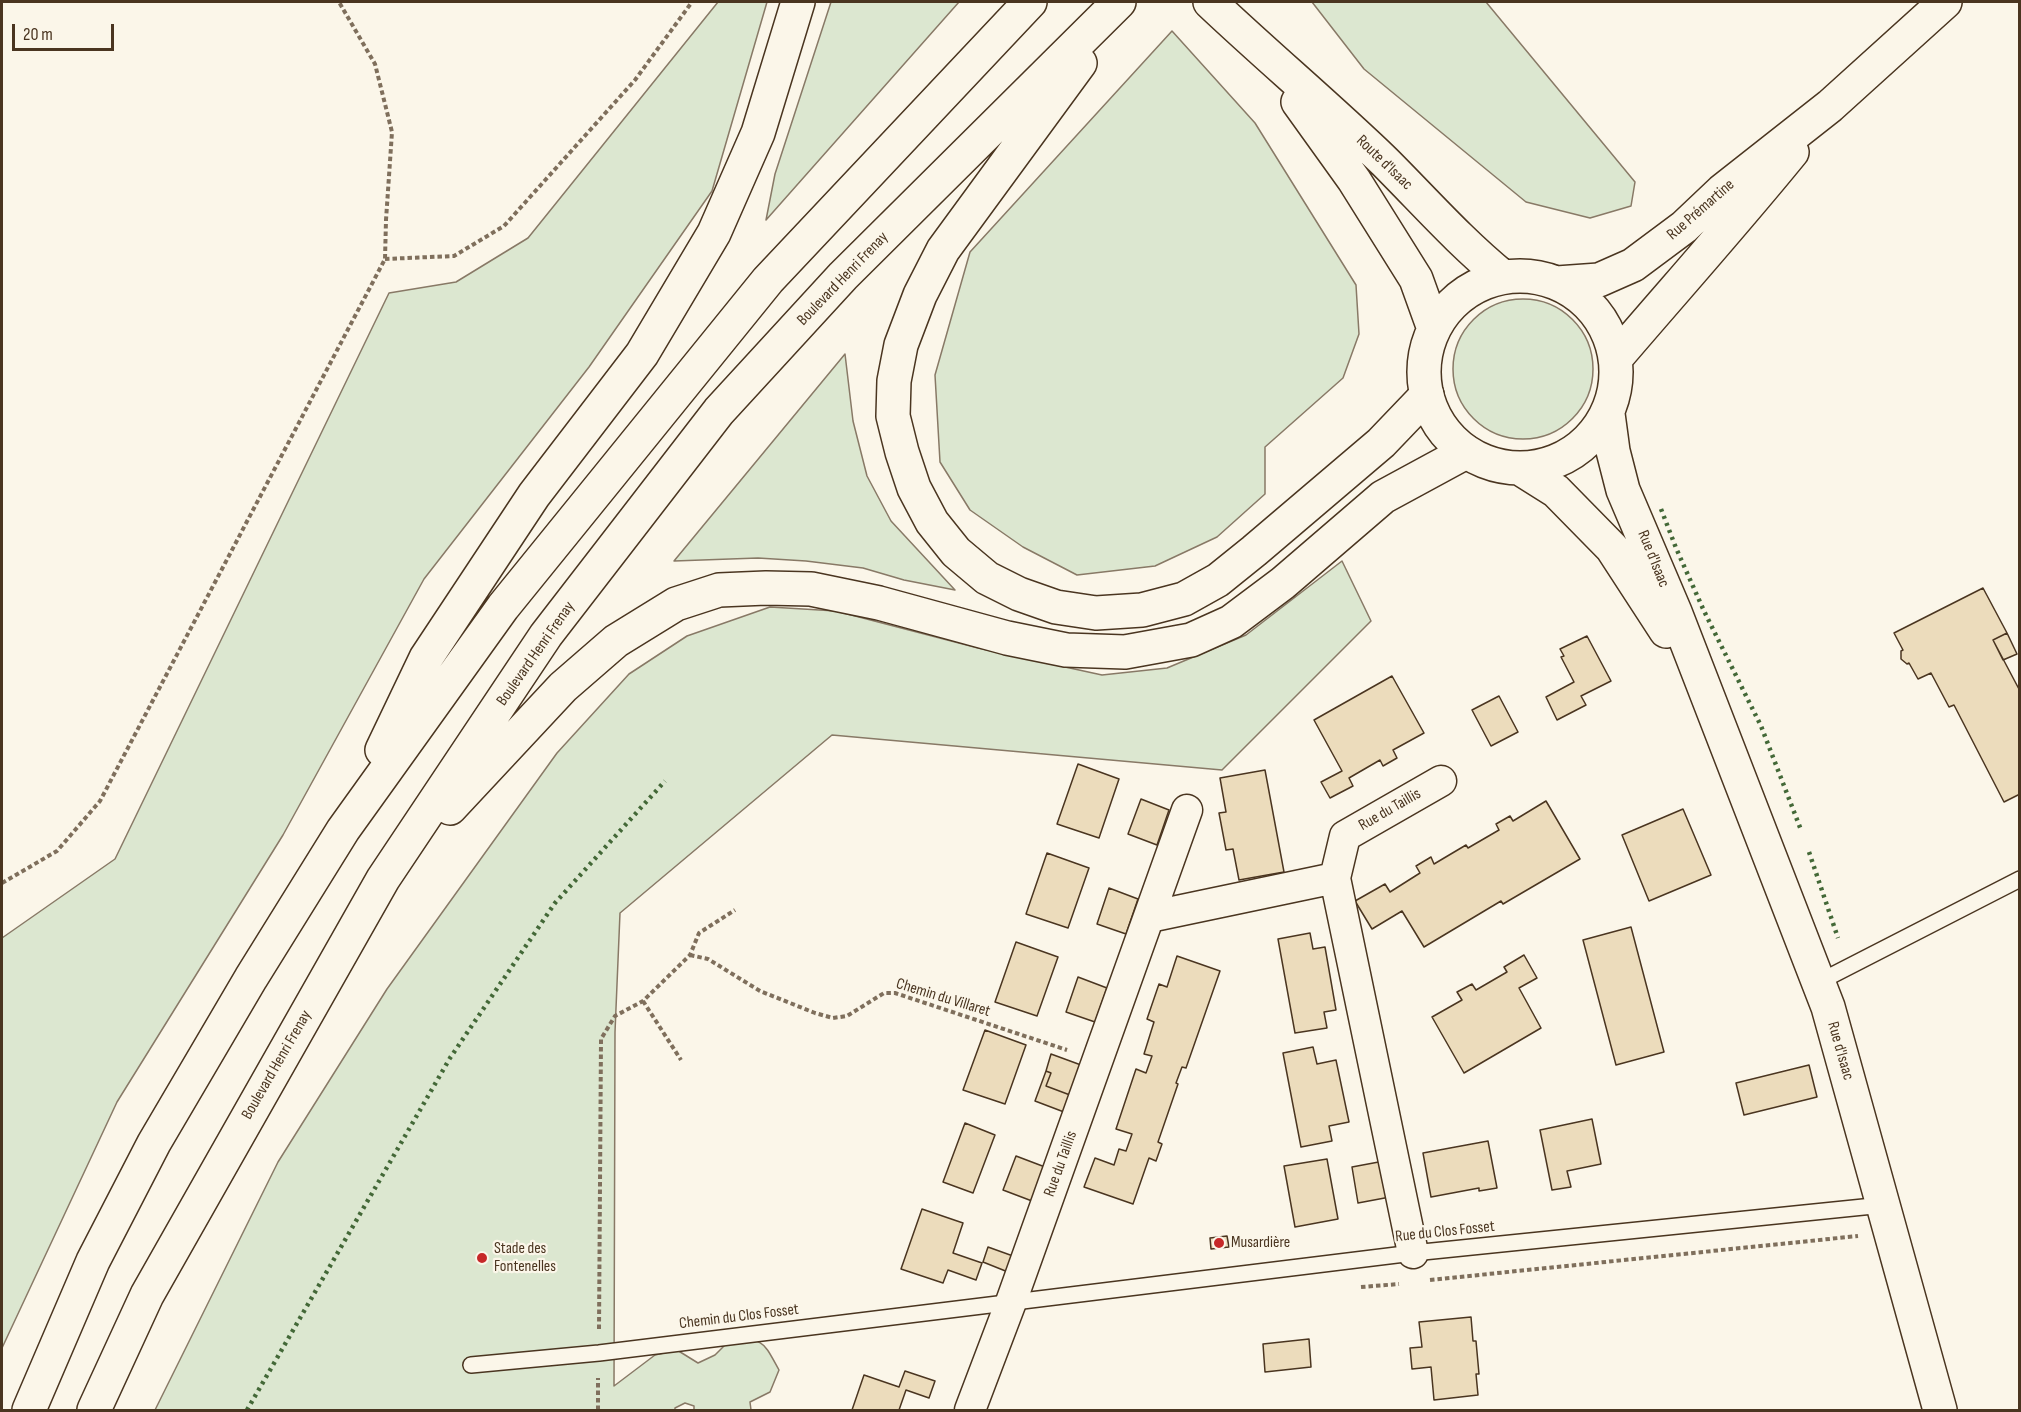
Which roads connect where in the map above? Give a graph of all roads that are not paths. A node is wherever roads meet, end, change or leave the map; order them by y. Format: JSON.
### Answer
{"nodes":[{"id":1,"x":798,"y":2,"type":"edge"},
{"id":2,"x":1030,"y":2,"type":"edge"},
{"id":3,"x":1119,"y":2,"type":"edge"},
{"id":4,"x":1125,"y":2,"type":"edge"},
{"id":5,"x":1210,"y":2,"type":"edge"},
{"id":6,"x":1945,"y":2,"type":"edge"},
{"id":7,"x":1262,"y":51,"type":"junction"},
{"id":8,"x":1830,"y":106,"type":"junction"},
{"id":9,"x":1503,"y":277,"type":"junction"},
{"id":10,"x":1557,"y":283,"type":"junction"},
{"id":11,"x":1434,"y":329,"type":"junction"},
{"id":12,"x":1616,"y":358,"type":"junction"},
{"id":13,"x":1427,"y":395,"type":"junction"},
{"id":14,"x":1608,"y":414,"type":"junction"},
{"id":15,"x":1466,"y":452,"type":"junction"},
{"id":16,"x":1521,"y":469,"type":"junction"},
{"id":17,"x":1709,"y":702,"type":"junction"},
{"id":18,"x":1442,"y":781,"type":"dead end"},
{"id":19,"x":1187,"y":810,"type":"dead end"},
{"id":20,"x":343,"y":831,"type":"junction"},
{"id":21,"x":1335,"y":878,"type":"junction"},
{"id":22,"x":383,"y":879,"type":"junction"},
{"id":23,"x":2019,"y":879,"type":"edge"},
{"id":24,"x":1149,"y":917,"type":"junction"},
{"id":25,"x":1819,"y":982,"type":"junction"},
{"id":26,"x":1887,"y":1219,"type":"junction"},
{"id":27,"x":1413,"y":1253,"type":"junction"},
{"id":28,"x":1011,"y":1302,"type":"junction"},
{"id":29,"x":471,"y":1365,"type":"dead end"},
{"id":30,"x":29,"y":1410,"type":"edge"},
{"id":31,"x":94,"y":1410,"type":"edge"},
{"id":32,"x":970,"y":1410,"type":"edge"},
{"id":33,"x":1940,"y":1410,"type":"edge"}],
"edges":[{"from":1,"to":20,"type":"main road"},
{"from":2,"to":20,"type":"main road"},
{"from":3,"to":22,"type":"main road","name":"Boulevard Henri Frenay"},
{"from":4,"to":13,"type":"main road"},
{"from":5,"to":7,"type":"main road","name":"Route d'Isaac"},
{"from":6,"to":8,"type":"main road","name":"Rue Prémartine"},
{"from":7,"to":9,"type":"main road","name":"Route d'Isaac"},
{"from":7,"to":11,"type":"main road","name":"Route d'Isaac"},
{"from":8,"to":10,"type":"main road","name":"Rue Prémartine"},
{"from":8,"to":12,"type":"main road","name":"Rue Prémartine"},
{"from":9,"to":10,"type":"main road"},
{"from":9,"to":11,"type":"main road"},
{"from":10,"to":12,"type":"main road"},
{"from":11,"to":13,"type":"main road"},
{"from":12,"to":14,"type":"main road"},
{"from":13,"to":15,"type":"main road"},
{"from":14,"to":16,"type":"main road"},
{"from":14,"to":17,"type":"main road","name":"Rue d'Isaac"},
{"from":15,"to":16,"type":"main road"},
{"from":15,"to":22,"type":"main road"},
{"from":16,"to":17,"type":"main road","name":"Rue d'Isaac"},
{"from":17,"to":25,"type":"main road","name":"Rue d'Isaac"},
{"from":18,"to":21,"type":"street","name":"Rue du Taillis"},
{"from":19,"to":24,"type":"street","name":"Rue du Taillis"},
{"from":20,"to":30,"type":"main road"},
{"from":21,"to":24,"type":"street"},
{"from":21,"to":27,"type":"street","name":"Rue du Taillis"},
{"from":22,"to":31,"type":"main road","name":"Boulevard Henri Frenay"},
{"from":23,"to":25,"type":"lane"},
{"from":24,"to":28,"type":"street","name":"Rue du Taillis"},
{"from":25,"to":26,"type":"main road","name":"Rue d'Isaac"},
{"from":26,"to":27,"type":"lane","name":"Rue du Clos Fosset"},
{"from":26,"to":33,"type":"main road","name":"Rue d'Isaac"},
{"from":27,"to":28,"type":"lane","name":"Rue du Clos Fosset"},
{"from":28,"to":29,"type":"lane","name":"Chemin du Clos Fosset"},
{"from":28,"to":32,"type":"street","name":"Rue du Taillis"}]}
